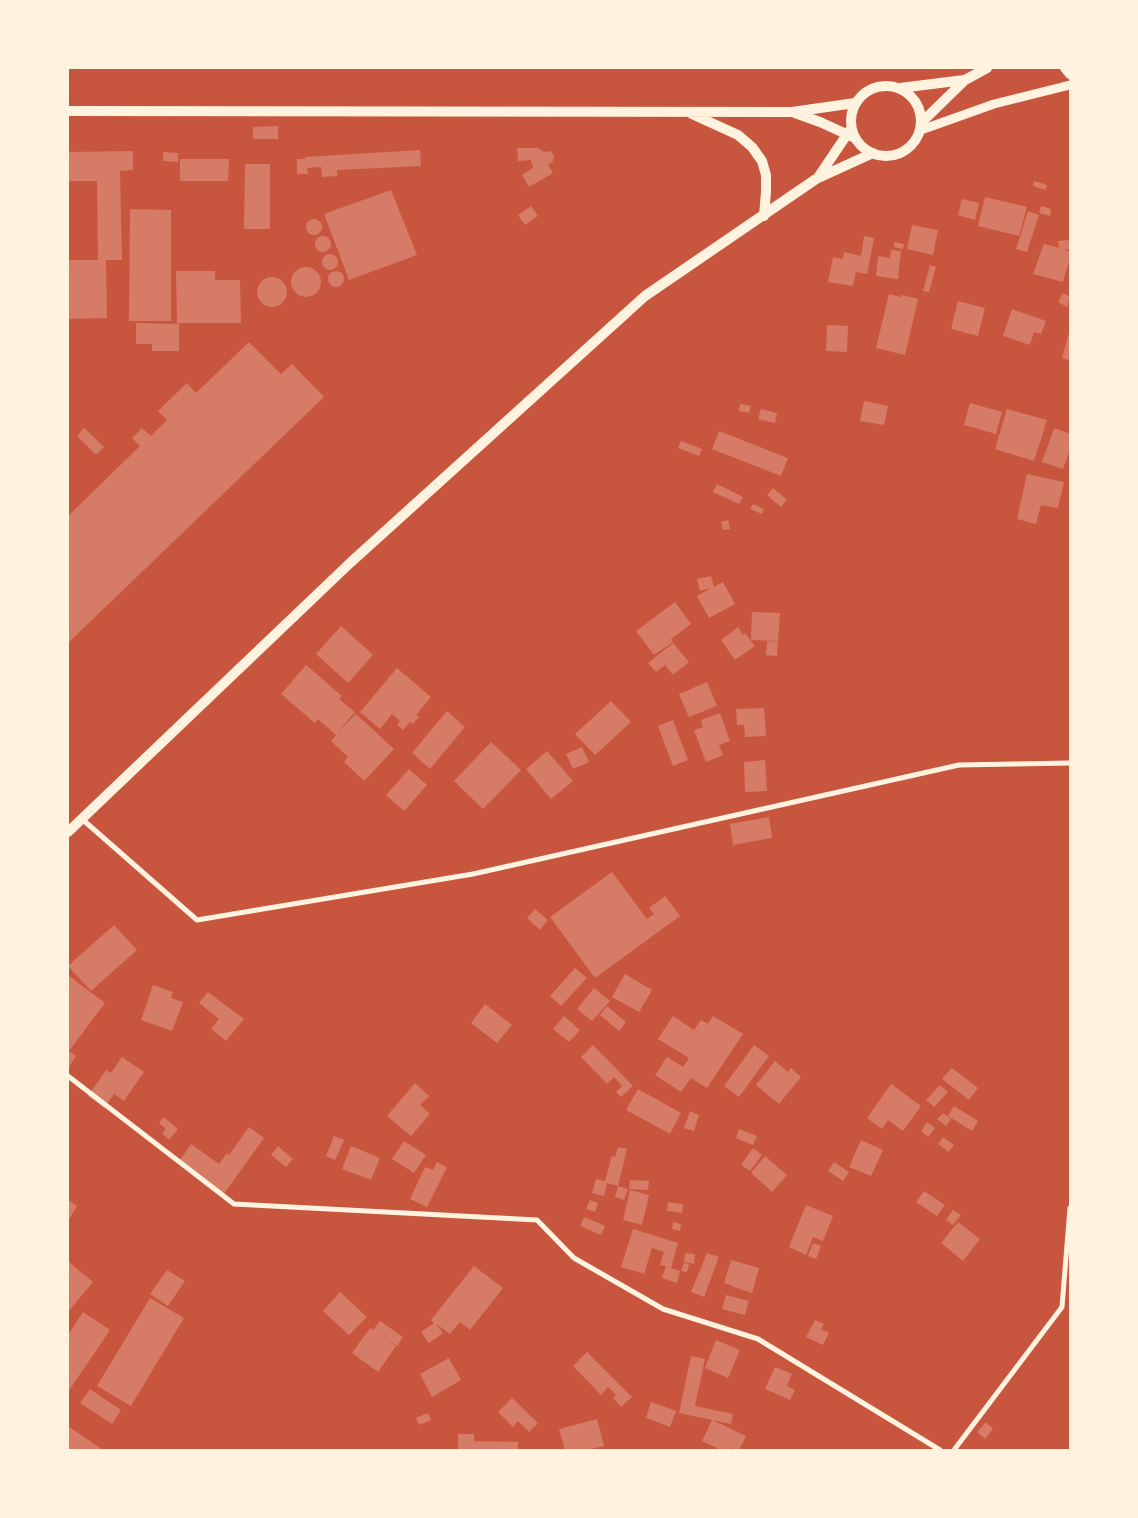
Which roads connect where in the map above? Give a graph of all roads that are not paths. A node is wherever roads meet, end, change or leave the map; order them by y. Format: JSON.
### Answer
{"nodes":[{"id":1,"x":987,"y":68,"type":"edge"},
{"id":2,"x":1066,"y":68,"type":"edge"},
{"id":3,"x":1070,"y":74,"type":"edge"},
{"id":4,"x":965,"y":80,"type":"junction"},
{"id":5,"x":1070,"y":85,"type":"edge"},
{"id":6,"x":900,"y":88,"type":"junction"},
{"id":7,"x":855,"y":103,"type":"junction"},
{"id":8,"x":68,"y":111,"type":"edge"},
{"id":9,"x":688,"y":112,"type":"junction"},
{"id":10,"x":792,"y":112,"type":"junction"},
{"id":11,"x":922,"y":126,"type":"junction"},
{"id":12,"x":852,"y":133,"type":"junction"},
{"id":13,"x":873,"y":153,"type":"junction"},
{"id":14,"x":816,"y":178,"type":"junction"},
{"id":15,"x":764,"y":216,"type":"junction"},
{"id":16,"x":1070,"y":763,"type":"edge"},
{"id":17,"x":82,"y":818,"type":"junction"},
{"id":18,"x":68,"y":832,"type":"edge"},
{"id":19,"x":68,"y":1076,"type":"edge"},
{"id":20,"x":1070,"y":1208,"type":"edge"},
{"id":21,"x":940,"y":1450,"type":"edge"},
{"id":22,"x":954,"y":1450,"type":"edge"}],
"edges":[{"from":1,"to":4,"type":"main road"},
{"from":2,"to":3,"type":"main road"},
{"from":4,"to":6,"type":"main road"},
{"from":4,"to":11,"type":"main road"},
{"from":5,"to":11,"type":"main road"},
{"from":6,"to":7,"type":"main road"},
{"from":6,"to":11,"type":"main road"},
{"from":7,"to":10,"type":"main road"},
{"from":7,"to":12,"type":"main road"},
{"from":8,"to":9,"type":"main road"},
{"from":9,"to":10,"type":"main road"},
{"from":9,"to":15,"type":"main road"},
{"from":10,"to":12,"type":"main road"},
{"from":11,"to":13,"type":"main road"},
{"from":12,"to":13,"type":"main road"},
{"from":12,"to":14,"type":"main road"},
{"from":13,"to":14,"type":"main road"},
{"from":14,"to":15,"type":"main road"},
{"from":15,"to":17,"type":"main road"},
{"from":16,"to":17,"type":"street"},
{"from":17,"to":18,"type":"main road"},
{"from":19,"to":21,"type":"street"},
{"from":20,"to":22,"type":"street"}]}
